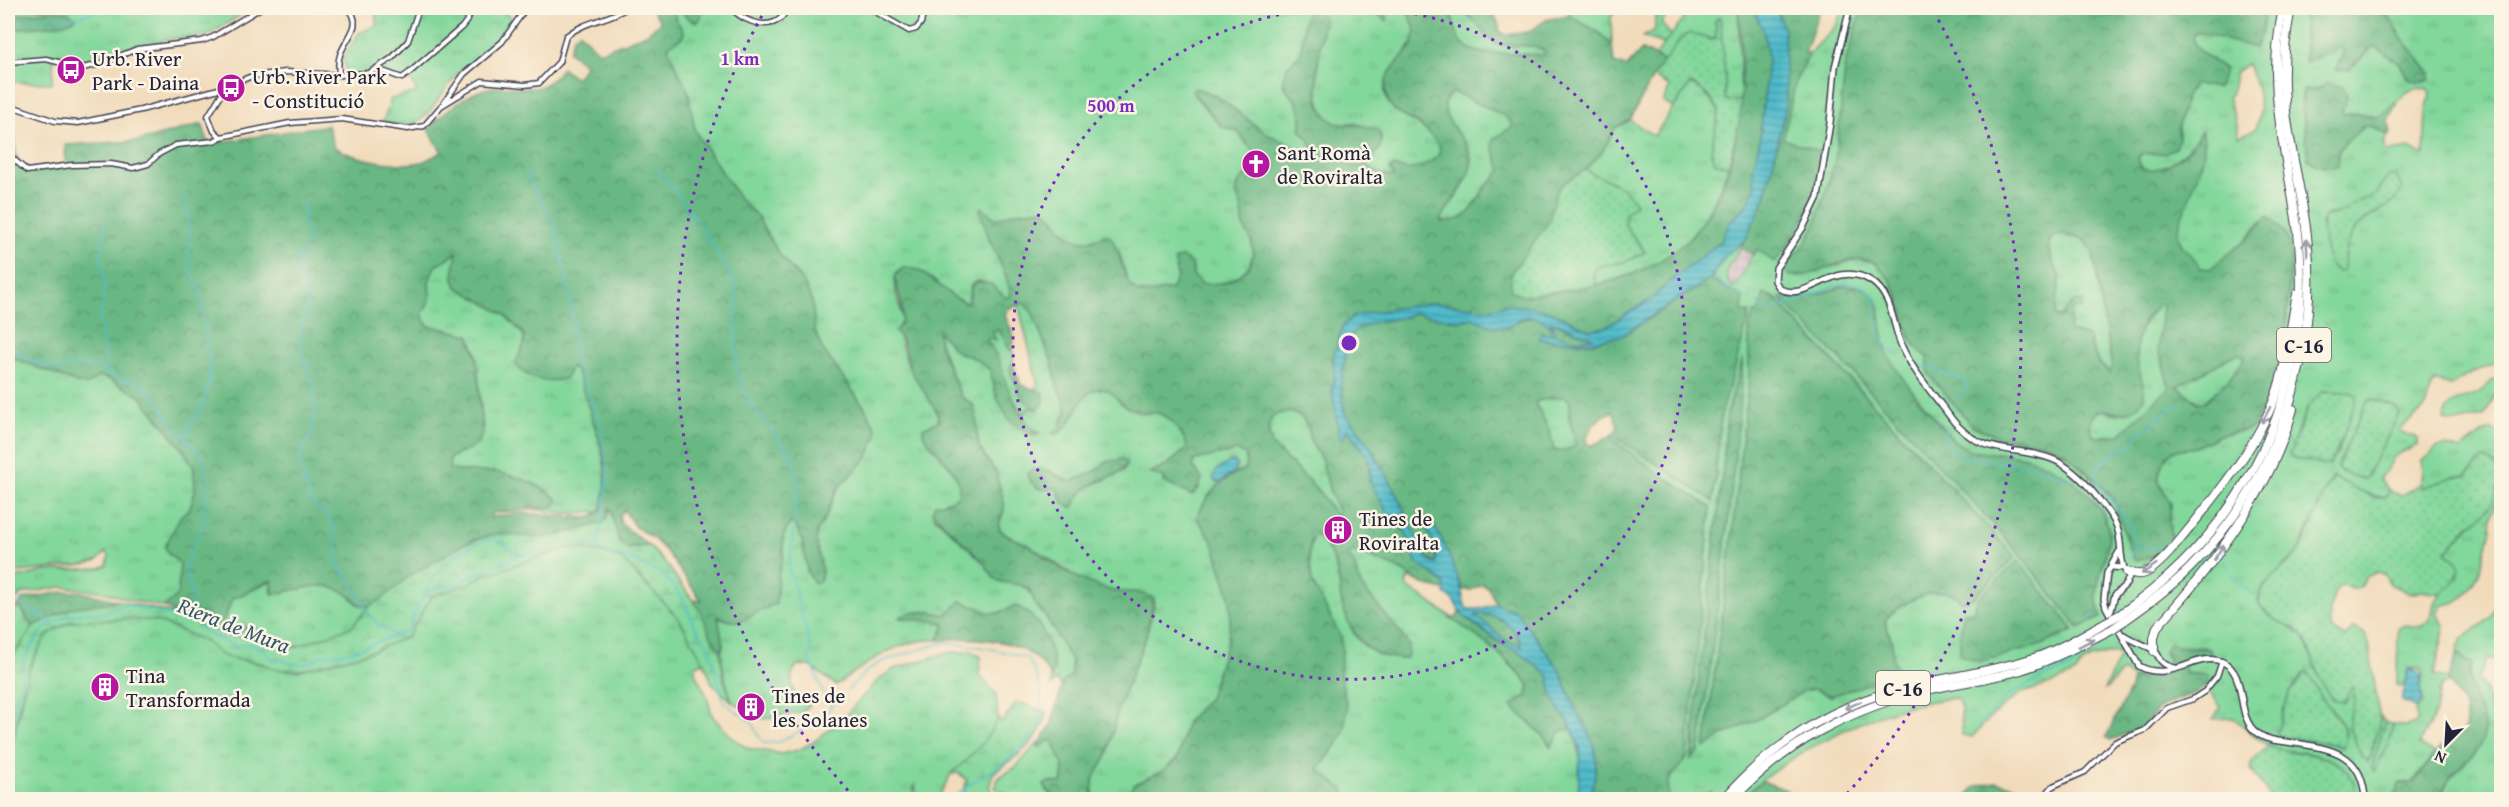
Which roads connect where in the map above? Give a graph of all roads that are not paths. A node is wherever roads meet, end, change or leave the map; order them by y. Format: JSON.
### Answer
{"nodes":[{"id":1,"x":261,"y":8,"type":"edge"},
{"id":2,"x":348,"y":8,"type":"edge"},
{"id":3,"x":418,"y":8,"type":"edge"},
{"id":4,"x":471,"y":8,"type":"edge"},
{"id":5,"x":526,"y":8,"type":"edge"},
{"id":6,"x":627,"y":8,"type":"edge"},
{"id":7,"x":731,"y":8,"type":"edge"},
{"id":8,"x":787,"y":8,"type":"edge"},
{"id":9,"x":869,"y":8,"type":"edge"},
{"id":10,"x":924,"y":8,"type":"edge"},
{"id":11,"x":1850,"y":8,"type":"edge"},
{"id":12,"x":2283,"y":8,"type":"edge"},
{"id":13,"x":2291,"y":8,"type":"edge"},
{"id":14,"x":8,"y":62,"type":"edge"},
{"id":15,"x":376,"y":69,"type":"junction"},
{"id":16,"x":340,"y":75,"type":"junction"},
{"id":17,"x":225,"y":87,"type":"junction"},
{"id":18,"x":8,"y":105,"type":"edge"},
{"id":19,"x":441,"y":106,"type":"junction"},
{"id":20,"x":221,"y":137,"type":"junction"},
{"id":21,"x":8,"y":154,"type":"edge"},
{"id":22,"x":2300,"y":278,"type":"junction"},
{"id":23,"x":2308,"y":312,"type":"junction"},
{"id":24,"x":2120,"y":550,"type":"junction"},
{"id":25,"x":2112,"y":567,"type":"junction"},
{"id":26,"x":2126,"y":570,"type":"junction"},
{"id":27,"x":2108,"y":582,"type":"junction"},
{"id":28,"x":2120,"y":588,"type":"junction"},
{"id":29,"x":2118,"y":617,"type":"junction"},
{"id":30,"x":2123,"y":634,"type":"junction"},
{"id":31,"x":2145,"y":648,"type":"junction"},
{"id":32,"x":2156,"y":654,"type":"junction"},
{"id":33,"x":2136,"y":658,"type":"junction"},
{"id":34,"x":2222,"y":661,"type":"junction"},
{"id":35,"x":2148,"y":669,"type":"junction"},
{"id":36,"x":2180,"y":669,"type":"junction"},
{"id":37,"x":1723,"y":800,"type":"edge"},
{"id":38,"x":1732,"y":800,"type":"edge"},
{"id":39,"x":2041,"y":800,"type":"edge"},
{"id":40,"x":2364,"y":800,"type":"edge"}],
"edges":[{"from":1,"to":14,"type":"street"},
{"from":2,"to":16,"type":"street"},
{"from":3,"to":15,"type":"street"},
{"from":4,"to":15,"type":"street"},
{"from":5,"to":19,"type":"street"},
{"from":6,"to":19,"type":"street"},
{"from":7,"to":8,"type":"street"},
{"from":9,"to":10,"type":"street"},
{"from":11,"to":24,"type":"street"},
{"from":12,"to":22,"type":"highway","number":"C-16"},
{"from":23,"to":13,"type":"highway","number":"C-16","one_way":true},
{"from":15,"to":16,"type":"street"},
{"from":16,"to":17,"type":"street"},
{"from":17,"to":18,"type":"street"},
{"from":17,"to":20,"type":"street"},
{"from":19,"to":20,"type":"street"},
{"from":20,"to":21,"type":"street"},
{"from":22,"to":26,"type":"highway","one_way":true},
{"from":22,"to":29,"type":"highway","number":"C-16"},
{"from":23,"to":29,"type":"highway","number":"C-16"},
{"from":32,"to":23,"type":"highway","one_way":true},
{"from":24,"to":25,"type":"street"},
{"from":24,"to":26,"type":"street"},
{"from":25,"to":26,"type":"street"},
{"from":25,"to":27,"type":"street"},
{"from":26,"to":28,"type":"street"},
{"from":27,"to":28,"type":"street"},
{"from":27,"to":29,"type":"street"},
{"from":28,"to":29,"type":"street"},
{"from":29,"to":30,"type":"street"},
{"from":29,"to":37,"type":"highway","number":"C-16","one_way":true,"bridge":true},
{"from":38,"to":29,"type":"highway","number":"C-16","one_way":true,"bridge":true},
{"from":30,"to":31,"type":"street"},
{"from":30,"to":33,"type":"street"},
{"from":31,"to":32,"type":"street"},
{"from":31,"to":33,"type":"street"},
{"from":32,"to":35,"type":"street"},
{"from":32,"to":36,"type":"street"},
{"from":33,"to":35,"type":"street"},
{"from":34,"to":36,"type":"street"},
{"from":34,"to":39,"type":"street"},
{"from":34,"to":40,"type":"street"},
{"from":35,"to":36,"type":"street"}]}
